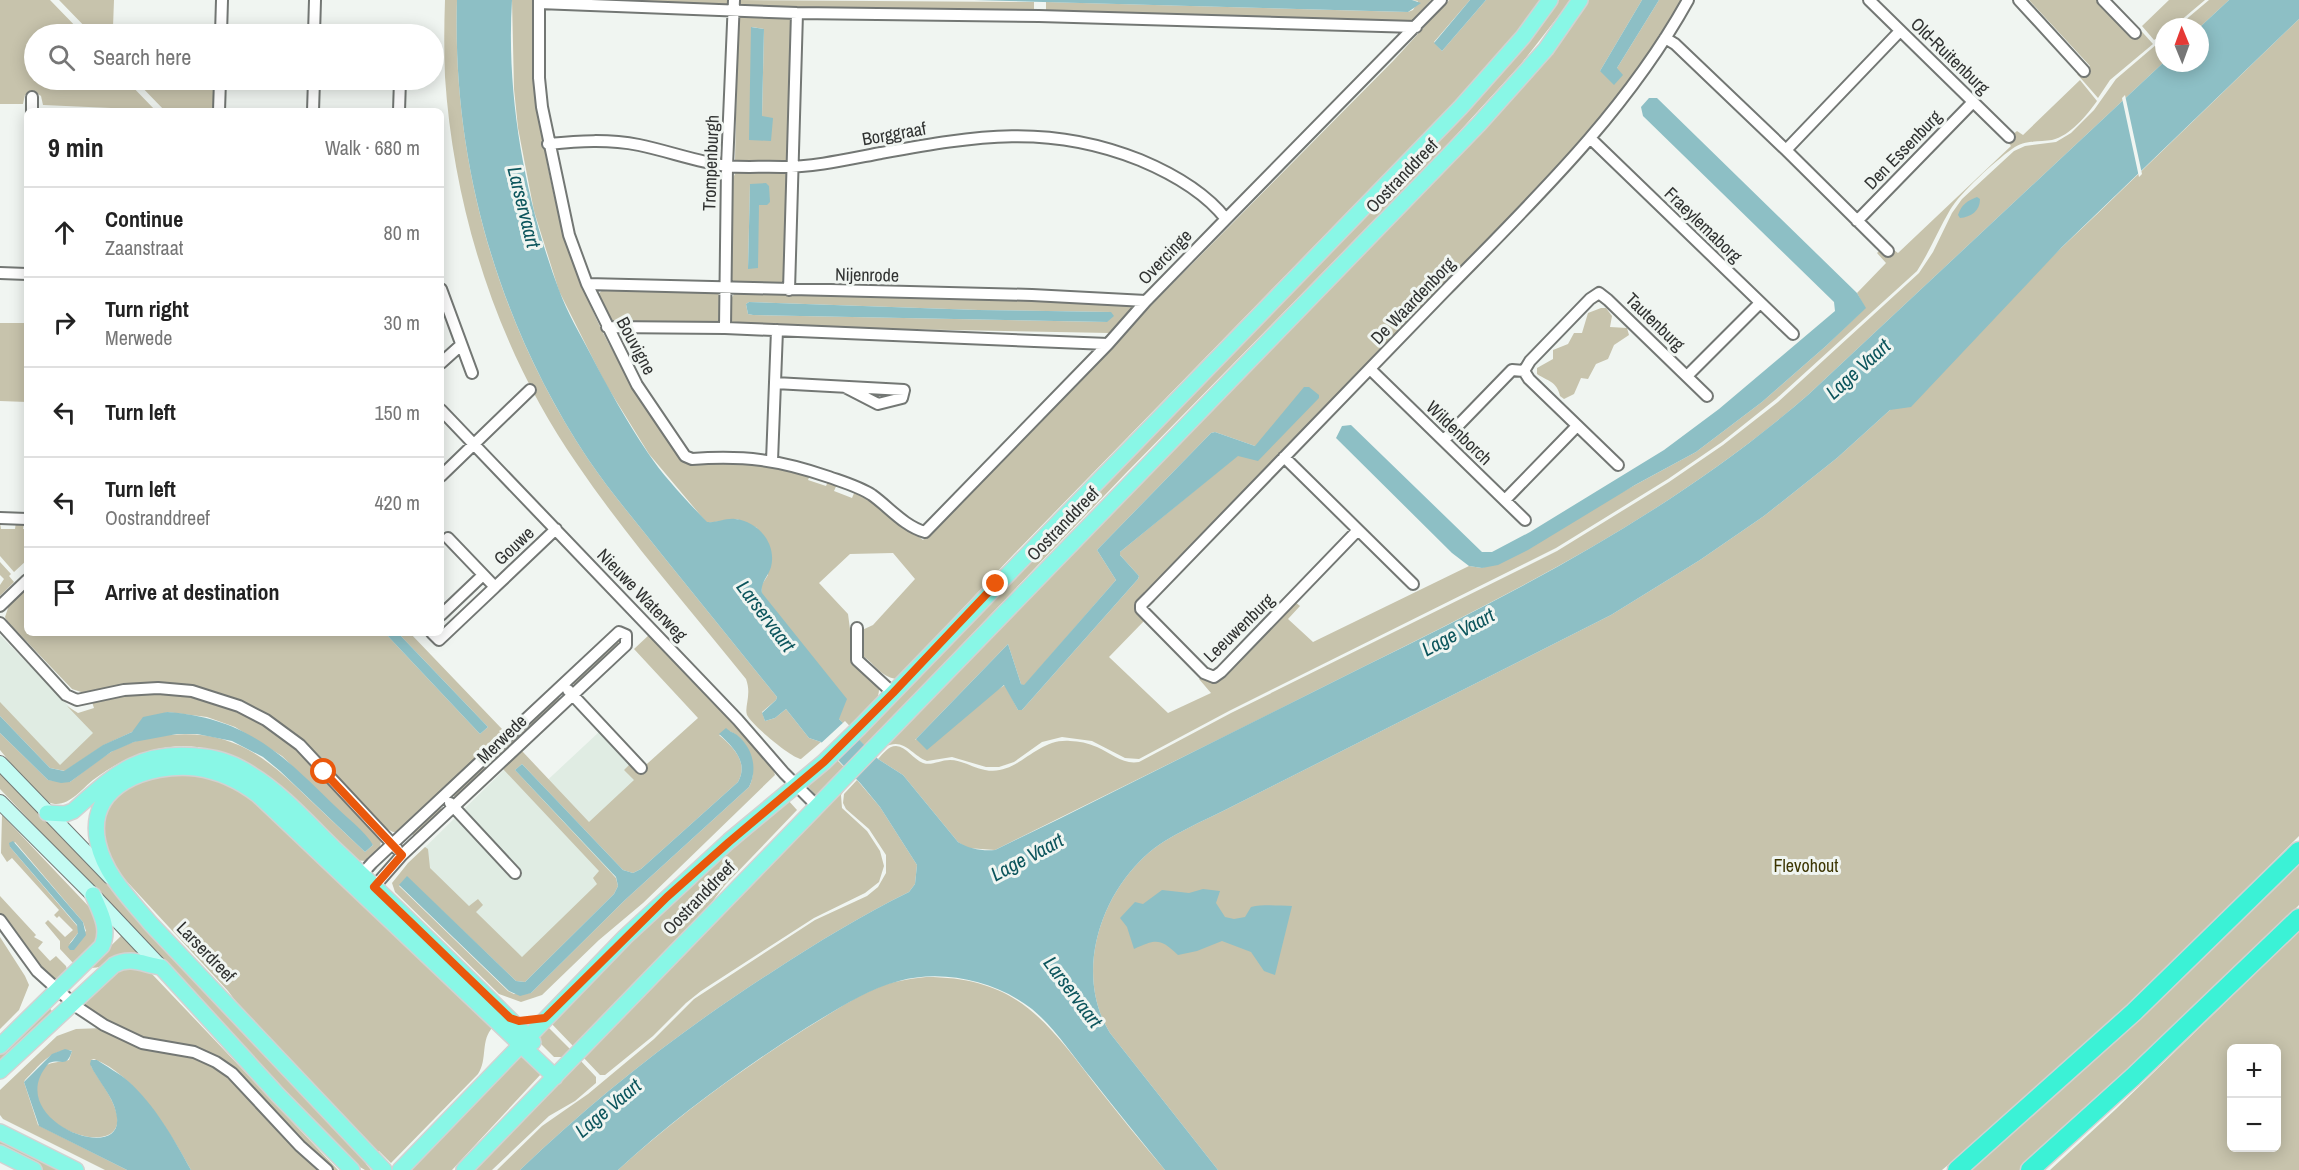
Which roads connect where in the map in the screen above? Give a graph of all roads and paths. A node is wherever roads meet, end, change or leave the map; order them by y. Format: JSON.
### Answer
{"nodes":[{"id":1,"x":222,"y":0,"type":"edge"},
{"id":2,"x":315,"y":0,"type":"edge"},
{"id":3,"x":1441,"y":0,"type":"edge"},
{"id":4,"x":1550,"y":0,"type":"edge"},
{"id":5,"x":1580,"y":0,"type":"edge"},
{"id":6,"x":1688,"y":0,"type":"edge"},
{"id":7,"x":1869,"y":0,"type":"edge"},
{"id":8,"x":2019,"y":0,"type":"edge"},
{"id":9,"x":2103,"y":0,"type":"edge"},
{"id":10,"x":539,"y":1,"type":"edge"},
{"id":11,"x":734,"y":4,"type":"edge"},
{"id":12,"x":797,"y":13,"type":"junction"},
{"id":13,"x":221,"y":24,"type":"edge"},
{"id":14,"x":314,"y":24,"type":"edge"},
{"id":15,"x":1416,"y":27,"type":"junction"},
{"id":16,"x":1900,"y":31,"type":"junction"},
{"id":17,"x":2134,"y":33,"type":"dead end"},
{"id":18,"x":1665,"y":38,"type":"junction"},
{"id":19,"x":2085,"y":70,"type":"dead end"},
{"id":20,"x":220,"y":90,"type":"edge"},
{"id":21,"x":314,"y":90,"type":"edge"},
{"id":22,"x":400,"y":90,"type":"edge"},
{"id":23,"x":32,"y":97,"type":"dead end"},
{"id":24,"x":1973,"y":102,"type":"junction"},
{"id":25,"x":32,"y":108,"type":"edge"},
{"id":26,"x":219,"y":108,"type":"edge"},
{"id":27,"x":313,"y":108,"type":"edge"},
{"id":28,"x":399,"y":108,"type":"edge"},
{"id":29,"x":2009,"y":136,"type":"dead end"},
{"id":30,"x":1590,"y":139,"type":"junction"},
{"id":31,"x":548,"y":144,"type":"junction"},
{"id":32,"x":1786,"y":150,"type":"junction"},
{"id":33,"x":727,"y":166,"type":"junction"},
{"id":34,"x":791,"y":167,"type":"junction"},
{"id":35,"x":1226,"y":219,"type":"junction"},
{"id":36,"x":1857,"y":221,"type":"junction"},
{"id":37,"x":1888,"y":251,"type":"dead end"},
{"id":38,"x":0,"y":273,"type":"edge"},
{"id":39,"x":24,"y":274,"type":"edge"},
{"id":40,"x":587,"y":284,"type":"junction"},
{"id":41,"x":725,"y":288,"type":"junction"},
{"id":42,"x":789,"y":290,"type":"junction"},
{"id":43,"x":444,"y":298,"type":"edge"},
{"id":44,"x":1146,"y":301,"type":"junction"},
{"id":45,"x":1760,"y":303,"type":"junction"},
{"id":46,"x":607,"y":327,"type":"junction"},
{"id":47,"x":724,"y":328,"type":"junction"},
{"id":48,"x":777,"y":330,"type":"junction"},
{"id":49,"x":1792,"y":334,"type":"dead end"},
{"id":50,"x":1108,"y":344,"type":"junction"},
{"id":51,"x":460,"y":345,"type":"junction"},
{"id":52,"x":444,"y":360,"type":"edge"},
{"id":53,"x":1370,"y":369,"type":"junction"},
{"id":54,"x":1524,"y":371,"type":"junction"},
{"id":55,"x":472,"y":373,"type":"dead end"},
{"id":56,"x":1688,"y":376,"type":"junction"},
{"id":57,"x":775,"y":383,"type":"junction"},
{"id":58,"x":845,"y":387,"type":"dead end"},
{"id":59,"x":530,"y":390,"type":"dead end"},
{"id":60,"x":1707,"y":396,"type":"dead end"},
{"id":61,"x":444,"y":413,"type":"edge"},
{"id":62,"x":1577,"y":426,"type":"junction"},
{"id":63,"x":1444,"y":440,"type":"junction"},
{"id":64,"x":474,"y":445,"type":"junction"},
{"id":65,"x":1284,"y":458,"type":"junction"},
{"id":66,"x":772,"y":461,"type":"junction"},
{"id":67,"x":1618,"y":465,"type":"dead end"},
{"id":68,"x":444,"y":473,"type":"edge"},
{"id":69,"x":1505,"y":500,"type":"junction"},
{"id":70,"x":0,"y":518,"type":"edge"},
{"id":71,"x":24,"y":519,"type":"edge"},
{"id":72,"x":1525,"y":520,"type":"dead end"},
{"id":73,"x":556,"y":529,"type":"junction"},
{"id":74,"x":914,"y":529,"type":"joint"},
{"id":75,"x":1358,"y":531,"type":"junction"},
{"id":76,"x":448,"y":538,"type":"dead end"},
{"id":77,"x":483,"y":575,"type":"junction"},
{"id":78,"x":24,"y":583,"type":"edge"},
{"id":79,"x":1413,"y":584,"type":"dead end"},
{"id":80,"x":495,"y":587,"type":"junction"},
{"id":81,"x":0,"y":606,"type":"edge"},
{"id":82,"x":1141,"y":608,"type":"joint"},
{"id":83,"x":444,"y":612,"type":"edge"},
{"id":84,"x":0,"y":623,"type":"edge"},
{"id":85,"x":856,"y":628,"type":"dead end"},
{"id":86,"x":444,"y":635,"type":"edge"},
{"id":87,"x":562,"y":684,"type":"junction"},
{"id":88,"x":893,"y":693,"type":"junction"},
{"id":89,"x":573,"y":695,"type":"junction"},
{"id":90,"x":0,"y":763,"type":"edge"},
{"id":91,"x":641,"y":768,"type":"dead end"},
{"id":92,"x":797,"y":785,"type":"junction"},
{"id":93,"x":443,"y":797,"type":"junction"},
{"id":94,"x":0,"y":802,"type":"edge"},
{"id":95,"x":817,"y":806,"type":"junction"},
{"id":96,"x":454,"y":808,"type":"junction"},
{"id":97,"x":47,"y":813,"type":"junction"},
{"id":98,"x":393,"y":844,"type":"junction"},
{"id":99,"x":2299,"y":851,"type":"edge"},
{"id":100,"x":402,"y":855,"type":"junction"},
{"id":101,"x":515,"y":873,"type":"dead end"},
{"id":102,"x":362,"y":874,"type":"junction"},
{"id":103,"x":116,"y":883,"type":"junction"},
{"id":104,"x":374,"y":887,"type":"junction"},
{"id":105,"x":357,"y":891,"type":"junction"},
{"id":106,"x":93,"y":895,"type":"junction"},
{"id":107,"x":2299,"y":918,"type":"edge"},
{"id":108,"x":0,"y":920,"type":"edge"},
{"id":109,"x":161,"y":967,"type":"junction"},
{"id":110,"x":58,"y":991,"type":"junction"},
{"id":111,"x":72,"y":1003,"type":"junction"},
{"id":112,"x":545,"y":1018,"type":"junction"},
{"id":113,"x":504,"y":1021,"type":"junction"},
{"id":114,"x":525,"y":1041,"type":"junction"},
{"id":115,"x":0,"y":1046,"type":"edge"},
{"id":116,"x":503,"y":1062,"type":"junction"},
{"id":117,"x":0,"y":1071,"type":"edge"},
{"id":118,"x":558,"y":1073,"type":"junction"},
{"id":119,"x":0,"y":1132,"type":"edge"},
{"id":120,"x":0,"y":1153,"type":"edge"},
{"id":121,"x":380,"y":1166,"type":"edge"},
{"id":122,"x":34,"y":1170,"type":"edge"},
{"id":123,"x":76,"y":1170,"type":"edge"},
{"id":124,"x":327,"y":1170,"type":"edge"},
{"id":125,"x":352,"y":1170,"type":"edge"},
{"id":126,"x":400,"y":1170,"type":"edge"},
{"id":127,"x":464,"y":1170,"type":"edge"},
{"id":128,"x":1957,"y":1170,"type":"edge"},
{"id":129,"x":2030,"y":1170,"type":"edge"}],
"edges":[{"from":1,"to":13,"type":"street"},
{"from":2,"to":14,"type":"street"},
{"from":3,"to":15,"type":"street","name":"Overcinge"},
{"from":4,"to":88,"type":"main road","name":"Oostranddreef"},
{"from":5,"to":95,"type":"main road","name":"Oostranddreef"},
{"from":6,"to":18,"type":"street","name":"De Waardenborg"},
{"from":7,"to":16,"type":"street","name":"Old-Ruitenburg"},
{"from":8,"to":19,"type":"street"},
{"from":9,"to":17,"type":"street"},
{"from":10,"to":11,"type":"street"},
{"from":10,"to":31,"type":"street","name":"Bouvigne"},
{"from":11,"to":12,"type":"street"},
{"from":11,"to":33,"type":"street","name":"Trompenburgh"},
{"from":12,"to":15,"type":"street"},
{"from":12,"to":34,"type":"street"},
{"from":15,"to":35,"type":"street","name":"Overcinge"},
{"from":16,"to":24,"type":"street","name":"Old-Ruitenburg"},
{"from":16,"to":32,"type":"street"},
{"from":18,"to":30,"type":"street","name":"De Waardenborg"},
{"from":18,"to":32,"type":"street"},
{"from":20,"to":26,"type":"street"},
{"from":21,"to":27,"type":"street"},
{"from":22,"to":28,"type":"street"},
{"from":23,"to":25,"type":"street"},
{"from":24,"to":29,"type":"street","name":"Old-Ruitenburg"},
{"from":24,"to":36,"type":"street","name":"Den Essenburg"},
{"from":30,"to":45,"type":"street","name":"Fraeylemaborg"},
{"from":30,"to":53,"type":"street","name":"De Waardenborg"},
{"from":31,"to":33,"type":"street","name":"Borggraaf"},
{"from":31,"to":40,"type":"street","name":"Bouvigne"},
{"from":32,"to":36,"type":"street"},
{"from":33,"to":34,"type":"street","name":"Borggraaf"},
{"from":33,"to":41,"type":"street","name":"Trompenburgh"},
{"from":34,"to":35,"type":"street","name":"Borggraaf"},
{"from":34,"to":42,"type":"street"},
{"from":35,"to":44,"type":"street","name":"Overcinge"},
{"from":36,"to":37,"type":"street"},
{"from":38,"to":39,"type":"street"},
{"from":40,"to":41,"type":"street","name":"Nijenrode"},
{"from":40,"to":46,"type":"street","name":"Bouvigne"},
{"from":41,"to":42,"type":"street","name":"Nijenrode"},
{"from":41,"to":47,"type":"street","name":"Trompenburgh"},
{"from":42,"to":44,"type":"street","name":"Nijenrode"},
{"from":43,"to":51,"type":"street"},
{"from":44,"to":50,"type":"street","name":"Overcinge"},
{"from":45,"to":49,"type":"street","name":"Fraeylemaborg"},
{"from":45,"to":56,"type":"street","name":"Tautenburg"},
{"from":46,"to":47,"type":"street"},
{"from":46,"to":66,"type":"street","name":"Bouvigne"},
{"from":47,"to":48,"type":"street"},
{"from":48,"to":50,"type":"street"},
{"from":48,"to":57,"type":"street"},
{"from":50,"to":74,"type":"street","name":"Overcinge"},
{"from":51,"to":52,"type":"street"},
{"from":51,"to":55,"type":"street"},
{"from":53,"to":63,"type":"street","name":"Wildenborch"},
{"from":53,"to":65,"type":"street","name":"De Waardenborg"},
{"from":54,"to":56,"type":"street","name":"Tautenburg"},
{"from":54,"to":62,"type":"street"},
{"from":54,"to":63,"type":"street","name":"Tautenburg"},
{"from":56,"to":60,"type":"street","name":"Tautenburg"},
{"from":57,"to":58,"type":"street"},
{"from":57,"to":66,"type":"street"},
{"from":59,"to":64,"type":"street"},
{"from":61,"to":64,"type":"street","name":"Nieuwe Waterweg"},
{"from":62,"to":67,"type":"street"},
{"from":62,"to":69,"type":"street"},
{"from":63,"to":69,"type":"street","name":"Wildenborch"},
{"from":64,"to":68,"type":"street"},
{"from":64,"to":73,"type":"street","name":"Nieuwe Waterweg"},
{"from":65,"to":75,"type":"street"},
{"from":65,"to":82,"type":"street","name":"De Waardenborg"},
{"from":66,"to":74,"type":"street","name":"Bouvigne"},
{"from":69,"to":72,"type":"street","name":"Wildenborch"},
{"from":70,"to":71,"type":"street"},
{"from":73,"to":80,"type":"street","name":"Gouwe"},
{"from":73,"to":92,"type":"street","name":"Nieuwe Waterweg"},
{"from":75,"to":79,"type":"street"},
{"from":75,"to":82,"type":"street","name":"Leeuwenburg"},
{"from":76,"to":77,"type":"street","name":"Gouwe"},
{"from":77,"to":80,"type":"street","name":"Gouwe"},
{"from":77,"to":83,"type":"street","name":"Gouwe"},
{"from":78,"to":81,"type":"street"},
{"from":80,"to":86,"type":"street","name":"Gouwe"},
{"from":84,"to":98,"type":"street"},
{"from":85,"to":88,"type":"street"},
{"from":87,"to":89,"type":"street"},
{"from":87,"to":89,"type":"street","name":"Merwede"},
{"from":87,"to":93,"type":"street","name":"Merwede"},
{"from":88,"to":92,"type":"main road","name":"Oostranddreef"},
{"from":89,"to":91,"type":"street"},
{"from":89,"to":96,"type":"street","name":"Merwede"},
{"from":90,"to":97,"type":"main road","name":"Larserdreef"},
{"from":92,"to":95,"type":"street","name":"Nieuwe Waterweg"},
{"from":92,"to":112,"type":"main road","name":"Oostranddreef"},
{"from":93,"to":96,"type":"street"},
{"from":93,"to":98,"type":"street","name":"Merwede"},
{"from":94,"to":106,"type":"main road"},
{"from":95,"to":118,"type":"main road","name":"Oostranddreef"},
{"from":96,"to":100,"type":"street","name":"Merwede"},
{"from":96,"to":101,"type":"street"},
{"from":97,"to":102,"type":"main road"},
{"from":97,"to":103,"type":"main road","name":"Larserdreef"},
{"from":98,"to":100,"type":"street"},
{"from":98,"to":102,"type":"street","name":"Merwede"},
{"from":99,"to":128,"type":"highway"},
{"from":100,"to":104,"type":"street","name":"Merwede"},
{"from":102,"to":104,"type":"main road"},
{"from":102,"to":105,"type":"street","name":"Merwede"},
{"from":103,"to":105,"type":"main road"},
{"from":103,"to":121,"type":"main road","name":"Larserdreef"},
{"from":104,"to":105,"type":"street"},
{"from":104,"to":113,"type":"main road"},
{"from":105,"to":113,"type":"main road"},
{"from":106,"to":109,"type":"main road"},
{"from":106,"to":110,"type":"main road"},
{"from":107,"to":129,"type":"highway"},
{"from":108,"to":110,"type":"street"},
{"from":109,"to":111,"type":"main road"},
{"from":109,"to":125,"type":"main road"},
{"from":110,"to":111,"type":"street"},
{"from":110,"to":115,"type":"main road"},
{"from":111,"to":117,"type":"main road"},
{"from":111,"to":124,"type":"street"},
{"from":112,"to":113,"type":"main road"},
{"from":112,"to":114,"type":"main road","name":"Oostranddreef"},
{"from":113,"to":114,"type":"main road"},
{"from":113,"to":116,"type":"main road"},
{"from":114,"to":116,"type":"main road","name":"Oostranddreef"},
{"from":114,"to":118,"type":"main road"},
{"from":116,"to":126,"type":"main road","name":"Oostranddreef"},
{"from":118,"to":127,"type":"main road","name":"Oostranddreef"},
{"from":119,"to":123,"type":"main road"},
{"from":120,"to":122,"type":"main road"}]}
